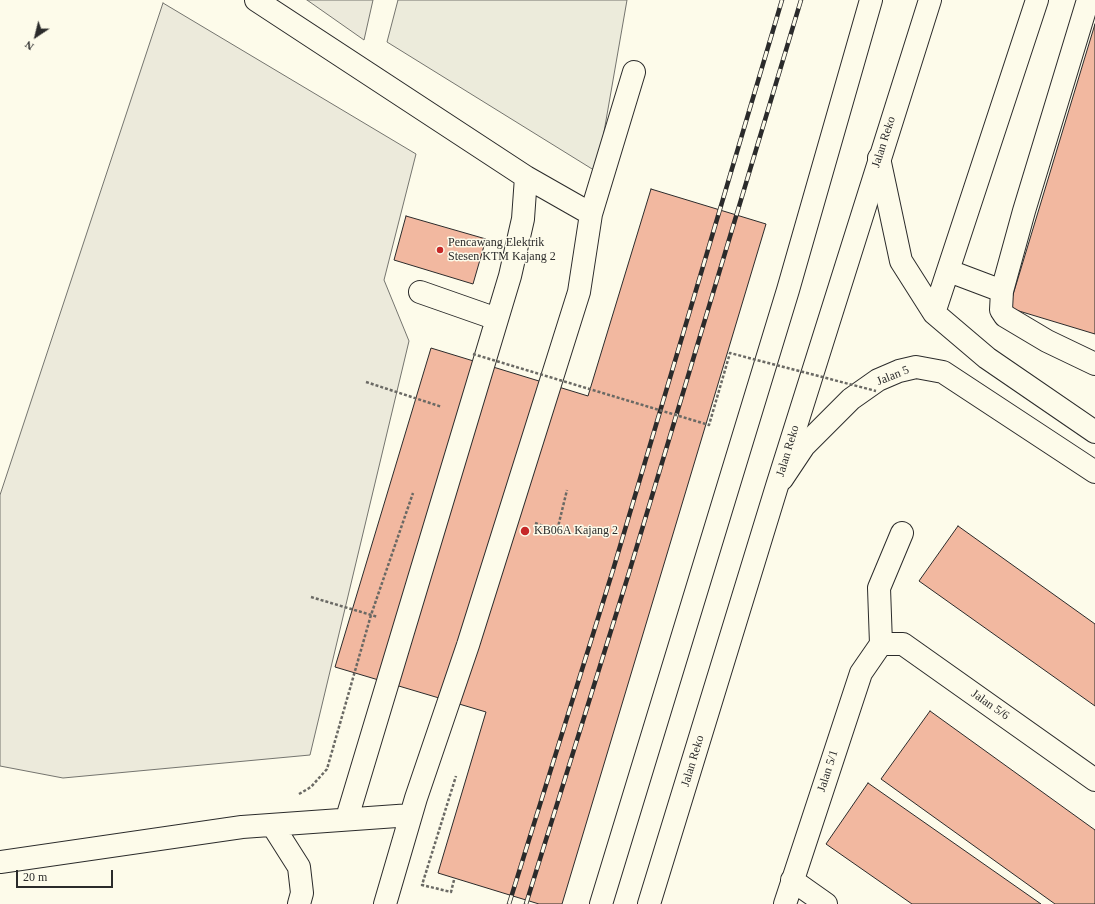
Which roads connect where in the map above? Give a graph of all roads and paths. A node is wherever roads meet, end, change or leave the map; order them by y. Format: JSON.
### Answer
{"nodes":[{"id":1,"x":256,"y":0,"type":"edge"},
{"id":2,"x":871,"y":0,"type":"edge"},
{"id":3,"x":930,"y":0,"type":"edge"},
{"id":4,"x":1037,"y":0,"type":"edge"},
{"id":5,"x":1088,"y":0,"type":"edge"},
{"id":6,"x":634,"y":72,"type":"dead end"},
{"id":7,"x":879,"y":158,"type":"junction"},
{"id":8,"x":526,"y":177,"type":"junction"},
{"id":9,"x":591,"y":214,"type":"junction"},
{"id":10,"x":949,"y":271,"type":"junction"},
{"id":11,"x":1002,"y":291,"type":"junction"},
{"id":12,"x":420,"y":292,"type":"dead end"},
{"id":13,"x":934,"y":313,"type":"junction"},
{"id":14,"x":497,"y":319,"type":"junction"},
{"id":15,"x":473,"y":354,"type":"dead end"},
{"id":16,"x":1095,"y":364,"type":"edge"},
{"id":17,"x":366,"y":382,"type":"dead end"},
{"id":18,"x":876,"y":391,"type":"dead end"},
{"id":19,"x":445,"y":400,"type":"dead end"},
{"id":20,"x":443,"y":407,"type":"junction"},
{"id":21,"x":440,"y":414,"type":"dead end"},
{"id":22,"x":1095,"y":432,"type":"edge"},
{"id":23,"x":1095,"y":472,"type":"edge"},
{"id":24,"x":777,"y":486,"type":"junction"},
{"id":25,"x":415,"y":489,"type":"dead end"},
{"id":26,"x":567,"y":490,"type":"dead end"},
{"id":27,"x":530,"y":521,"type":"dead end"},
{"id":28,"x":902,"y":533,"type":"dead end"},
{"id":29,"x":311,"y":597,"type":"dead end"},
{"id":30,"x":371,"y":615,"type":"junction"},
{"id":31,"x":385,"y":619,"type":"dead end"},
{"id":32,"x":881,"y":644,"type":"junction"},
{"id":33,"x":457,"y":772,"type":"dead end"},
{"id":34,"x":1095,"y":780,"type":"edge"},
{"id":35,"x":295,"y":797,"type":"dead end"},
{"id":36,"x":411,"y":815,"type":"junction"},
{"id":37,"x":347,"y":818,"type":"junction"},
{"id":38,"x":273,"y":826,"type":"junction"},
{"id":39,"x":0,"y":862,"type":"edge"},
{"id":40,"x":454,"y":880,"type":"dead end"},
{"id":41,"x":792,"y":880,"type":"junction"},
{"id":42,"x":299,"y":904,"type":"edge"},
{"id":43,"x":384,"y":904,"type":"edge"},
{"id":44,"x":601,"y":904,"type":"edge"},
{"id":45,"x":649,"y":904,"type":"edge"},
{"id":46,"x":785,"y":904,"type":"edge"},
{"id":47,"x":826,"y":904,"type":"edge"}],
"edges":[{"from":1,"to":8,"type":"street"},
{"from":2,"to":44,"type":"street"},
{"from":3,"to":7,"type":"street","name":"Jalan Reko"},
{"from":4,"to":10,"type":"street"},
{"from":5,"to":11,"type":"street"},
{"from":6,"to":9,"type":"street"},
{"from":7,"to":13,"type":"street"},
{"from":7,"to":24,"type":"street","name":"Jalan Reko"},
{"from":8,"to":9,"type":"street"},
{"from":8,"to":14,"type":"street"},
{"from":9,"to":36,"type":"street"},
{"from":10,"to":11,"type":"street"},
{"from":10,"to":13,"type":"street"},
{"from":11,"to":16,"type":"street"},
{"from":12,"to":14,"type":"street"},
{"from":13,"to":22,"type":"street"},
{"from":14,"to":37,"type":"street"},
{"from":15,"to":18,"type":"path","bridge":true},
{"from":17,"to":20,"type":"path"},
{"from":19,"to":20,"type":"path"},
{"from":20,"to":21,"type":"path"},
{"from":23,"to":24,"type":"street","name":"Jalan 5"},
{"from":24,"to":45,"type":"street","name":"Jalan Reko"},
{"from":25,"to":30,"type":"path"},
{"from":26,"to":27,"type":"path"},
{"from":28,"to":32,"type":"street"},
{"from":29,"to":30,"type":"path"},
{"from":30,"to":31,"type":"path"},
{"from":30,"to":35,"type":"path"},
{"from":32,"to":34,"type":"street","name":"Jalan 5/6"},
{"from":32,"to":41,"type":"street","name":"Jalan 5/1"},
{"from":33,"to":40,"type":"path"},
{"from":36,"to":37,"type":"street"},
{"from":36,"to":43,"type":"street"},
{"from":37,"to":38,"type":"street"},
{"from":38,"to":39,"type":"street"},
{"from":38,"to":42,"type":"street"},
{"from":41,"to":46,"type":"street","name":"Jalan 5/1"},
{"from":41,"to":47,"type":"street"}]}
